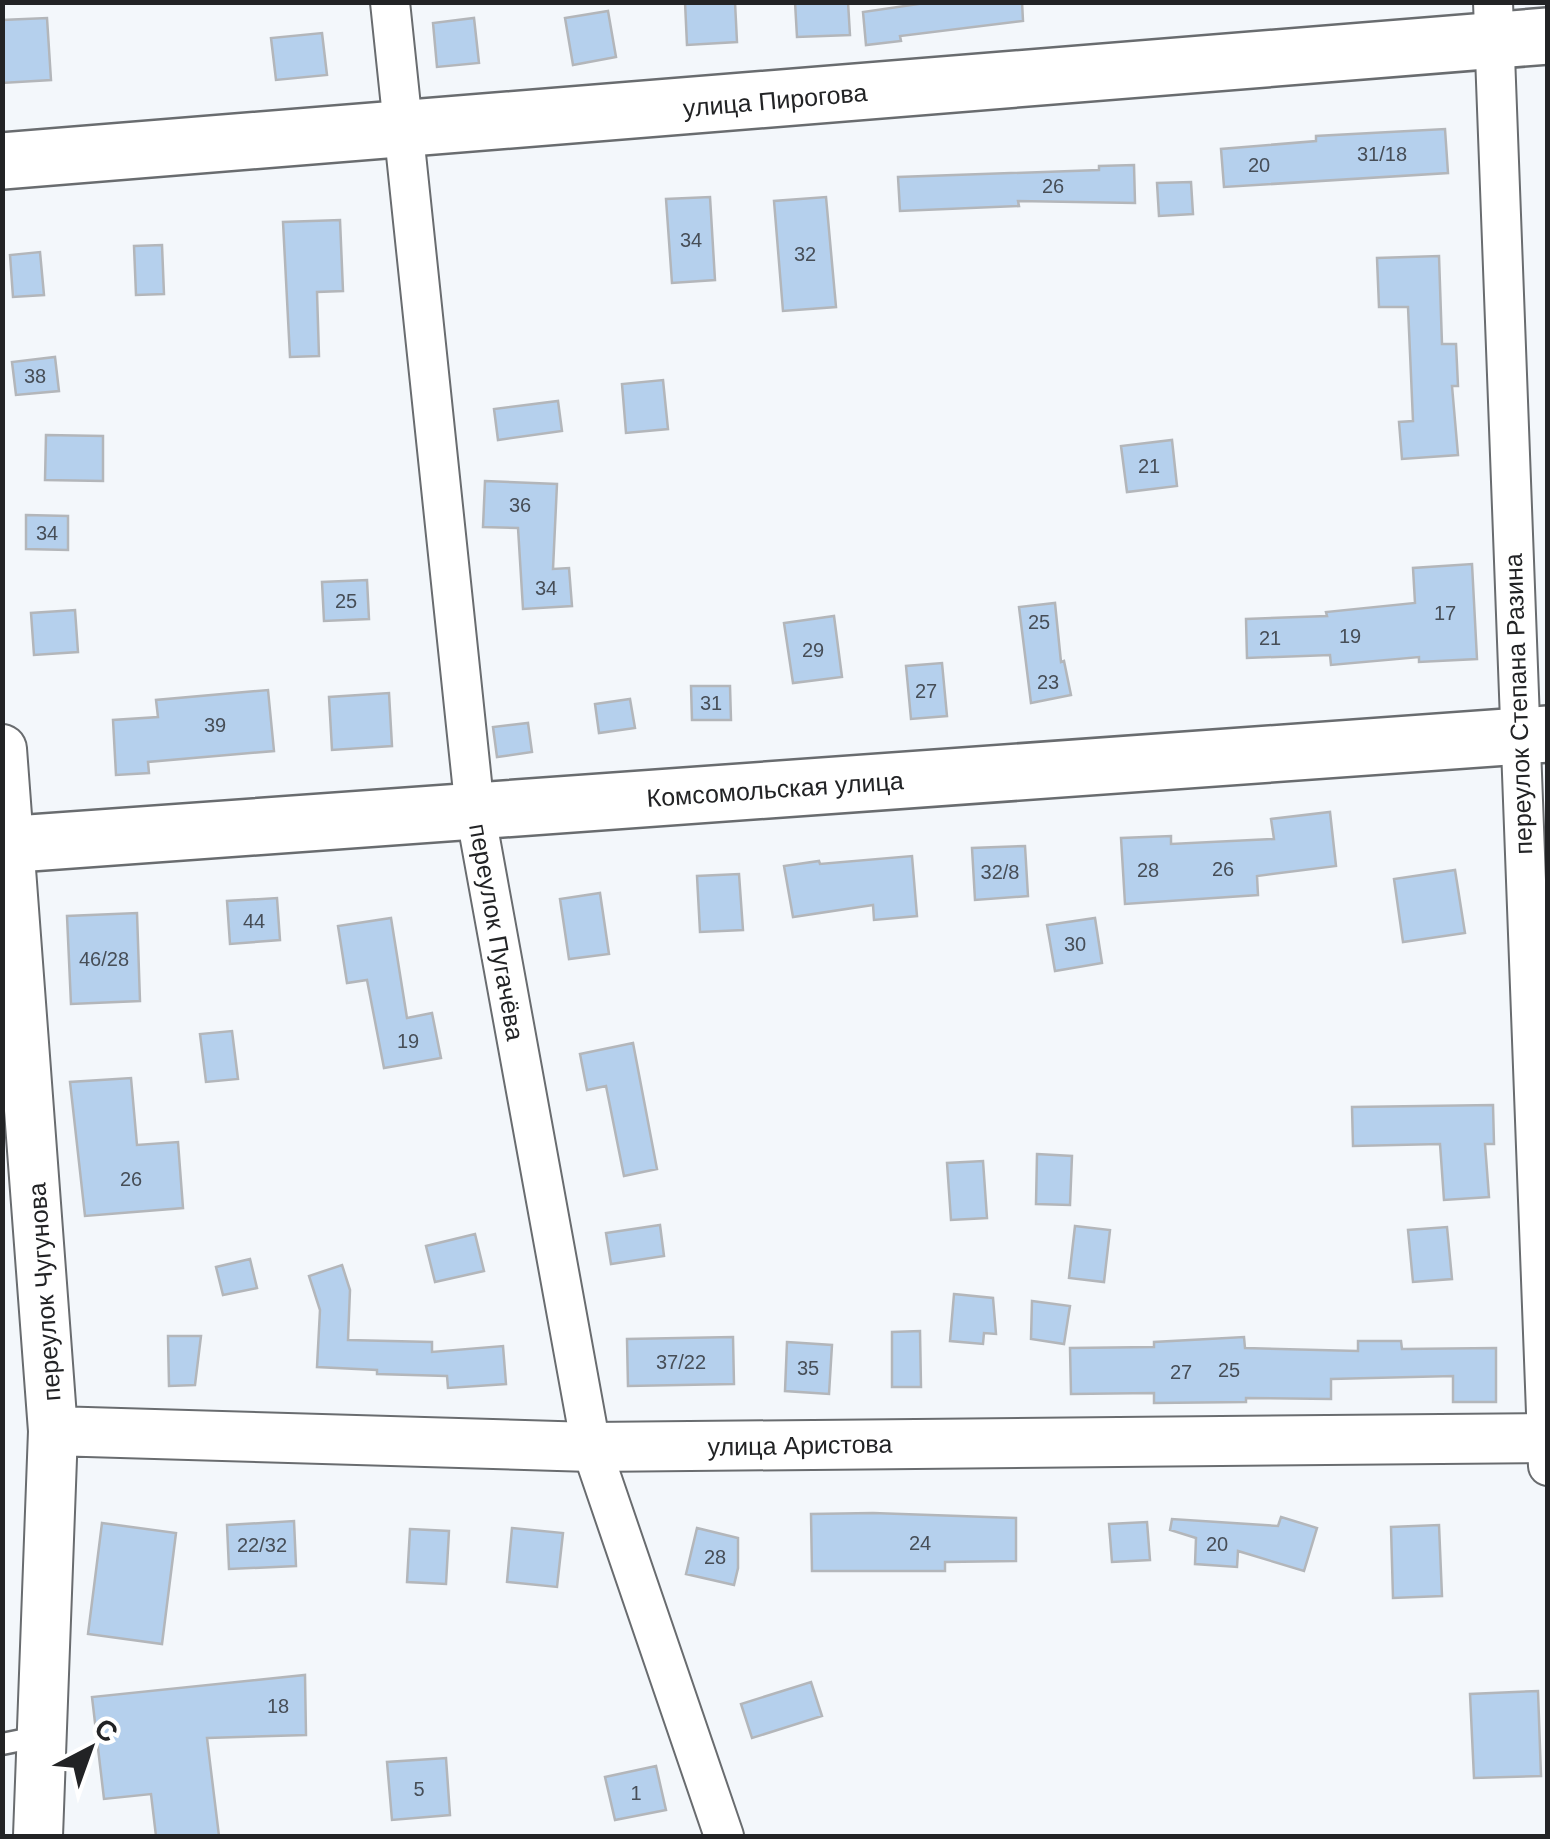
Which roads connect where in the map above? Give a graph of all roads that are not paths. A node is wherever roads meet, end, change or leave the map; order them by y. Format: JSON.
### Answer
{"nodes":[{"id":1,"x":390,"y":2,"type":"edge"},
{"id":2,"x":1512,"y":26,"type":"edge"},
{"id":3,"x":402,"y":130,"type":"junction"},
{"id":4,"x":2,"y":161,"type":"edge"},
{"id":5,"x":1533,"y":736,"type":"edge"},
{"id":6,"x":2,"y":748,"type":"edge"},
{"id":7,"x":475,"y":810,"type":"junction"},
{"id":8,"x":7,"y":845,"type":"edge"},
{"id":9,"x":54,"y":1431,"type":"junction"},
{"id":10,"x":591,"y":1447,"type":"junction"},
{"id":11,"x":1547,"y":1447,"type":"edge"},
{"id":12,"x":22,"y":1740,"type":"edge"},
{"id":13,"x":38,"y":1836,"type":"edge"},
{"id":14,"x":724,"y":1836,"type":"edge"}],
"edges":[{"from":1,"to":3,"type":"street","name":"переулок Пугачёва"},
{"from":2,"to":3,"type":"main road","name":"улица Пирогова"},
{"from":2,"to":5,"type":"street","name":"переулок Степана Разина"},
{"from":3,"to":4,"type":"main road","name":"улица Пирогова"},
{"from":3,"to":7,"type":"street","name":"переулок Пугачёва"},
{"from":5,"to":7,"type":"main road","name":"Комсомольская улица"},
{"from":5,"to":11,"type":"street","name":"переулок Степана Разина"},
{"from":6,"to":8,"type":"street","name":"переулок Чугунова"},
{"from":7,"to":8,"type":"main road","name":"Комсомольская улица"},
{"from":7,"to":10,"type":"street","name":"переулок Пугачёва"},
{"from":8,"to":9,"type":"street","name":"переулок Чугунова"},
{"from":9,"to":10,"type":"street","name":"улица Аристова"},
{"from":9,"to":12,"type":"street","name":"переулок Чугунова"},
{"from":10,"to":11,"type":"street","name":"улица Аристова"},
{"from":10,"to":14,"type":"street","name":"переулок Пугачёва"},
{"from":12,"to":13,"type":"street","name":"переулок Чугунова"}]}
